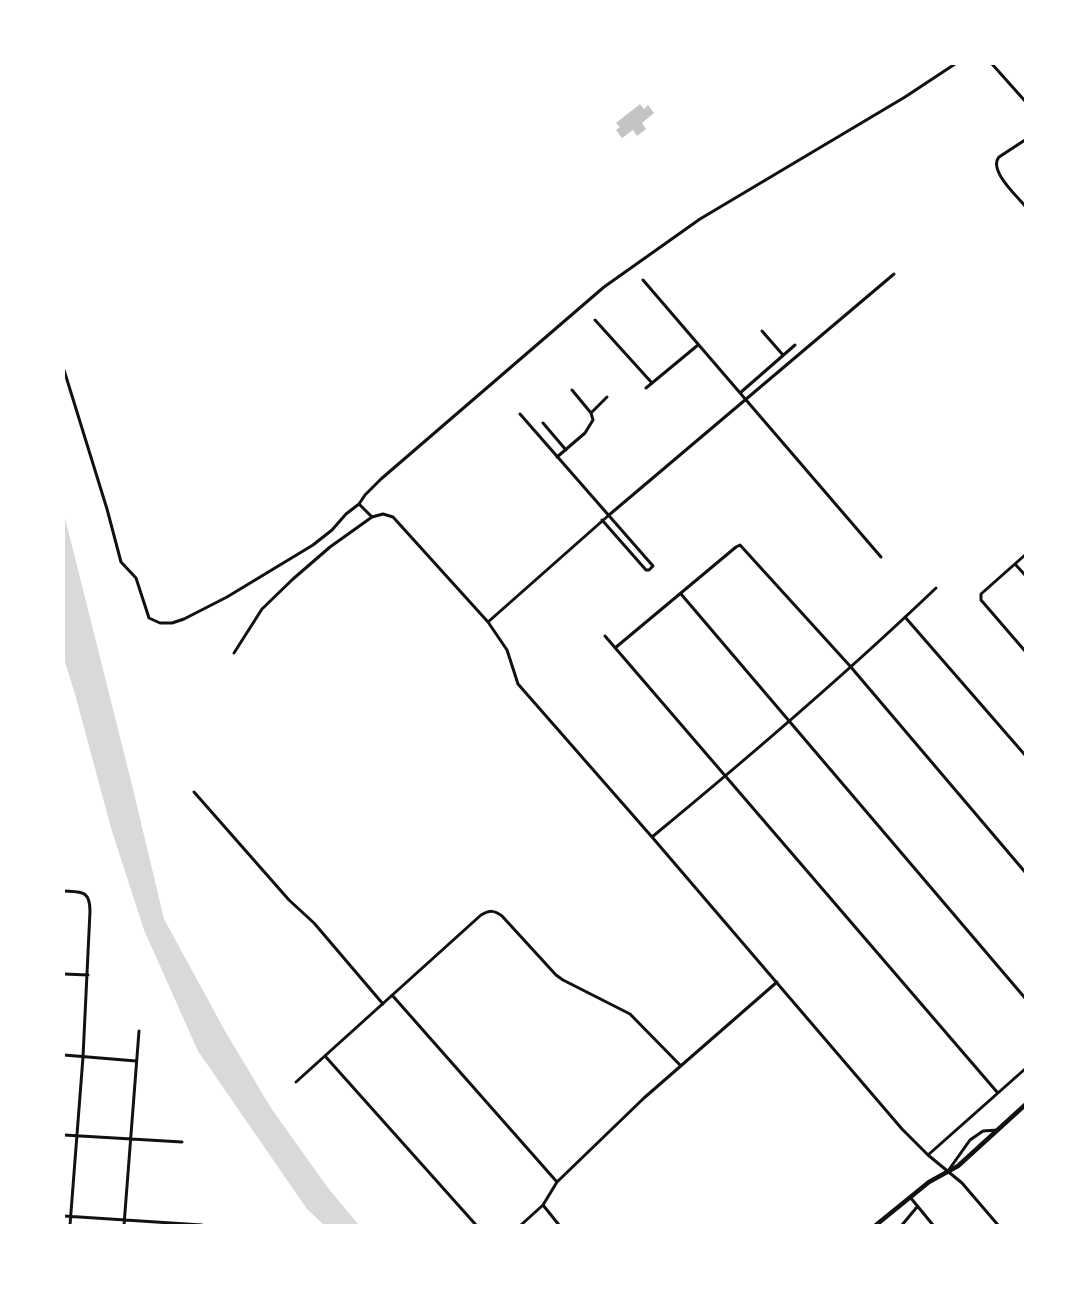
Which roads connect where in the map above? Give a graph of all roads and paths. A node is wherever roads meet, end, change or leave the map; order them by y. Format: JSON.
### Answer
{"nodes":[{"id":1,"x":955,"y":64,"type":"edge"},
{"id":2,"x":992,"y":64,"type":"edge"},
{"id":3,"x":1025,"y":101,"type":"edge"},
{"id":4,"x":1025,"y":140,"type":"edge"},
{"id":5,"x":1025,"y":206,"type":"edge"},
{"id":6,"x":894,"y":274,"type":"dead end"},
{"id":7,"x":643,"y":280,"type":"dead end"},
{"id":8,"x":595,"y":320,"type":"dead end"},
{"id":9,"x":762,"y":331,"type":"dead end"},
{"id":10,"x":698,"y":345,"type":"junction"},
{"id":11,"x":794,"y":345,"type":"dead end"},
{"id":12,"x":783,"y":355,"type":"junction"},
{"id":13,"x":64,"y":370,"type":"edge"},
{"id":14,"x":652,"y":383,"type":"junction"},
{"id":15,"x":646,"y":388,"type":"dead end"},
{"id":16,"x":572,"y":390,"type":"dead end"},
{"id":17,"x":740,"y":393,"type":"junction"},
{"id":18,"x":607,"y":397,"type":"dead end"},
{"id":19,"x":745,"y":399,"type":"junction"},
{"id":20,"x":591,"y":413,"type":"junction"},
{"id":21,"x":520,"y":414,"type":"dead end"},
{"id":22,"x":543,"y":423,"type":"dead end"},
{"id":23,"x":566,"y":450,"type":"junction"},
{"id":24,"x":557,"y":457,"type":"junction"},
{"id":25,"x":359,"y":504,"type":"junction"},
{"id":26,"x":608,"y":514,"type":"junction"},
{"id":27,"x":372,"y":516,"type":"junction"},
{"id":28,"x":602,"y":520,"type":"junction"},
{"id":29,"x":1025,"y":555,"type":"edge"},
{"id":30,"x":880,"y":557,"type":"dead end"},
{"id":31,"x":1016,"y":564,"type":"junction"},
{"id":32,"x":1025,"y":575,"type":"edge"},
{"id":33,"x":936,"y":588,"type":"dead end"},
{"id":34,"x":681,"y":594,"type":"junction"},
{"id":35,"x":905,"y":618,"type":"junction"},
{"id":36,"x":488,"y":622,"type":"junction"},
{"id":37,"x":604,"y":636,"type":"dead end"},
{"id":38,"x":615,"y":648,"type":"junction"},
{"id":39,"x":1025,"y":651,"type":"edge"},
{"id":40,"x":234,"y":653,"type":"dead end"},
{"id":41,"x":850,"y":666,"type":"junction"},
{"id":42,"x":788,"y":720,"type":"junction"},
{"id":43,"x":1025,"y":755,"type":"edge"},
{"id":44,"x":725,"y":776,"type":"junction"},
{"id":45,"x":194,"y":792,"type":"dead end"},
{"id":46,"x":652,"y":837,"type":"junction"},
{"id":47,"x":1025,"y":872,"type":"edge"},
{"id":48,"x":64,"y":891,"type":"edge"},
{"id":49,"x":64,"y":974,"type":"edge"},
{"id":50,"x":88,"y":975,"type":"junction"},
{"id":51,"x":777,"y":982,"type":"junction"},
{"id":52,"x":392,"y":995,"type":"junction"},
{"id":53,"x":1025,"y":998,"type":"edge"},
{"id":54,"x":383,"y":1004,"type":"junction"},
{"id":55,"x":139,"y":1031,"type":"dead end"},
{"id":56,"x":64,"y":1055,"type":"edge"},
{"id":57,"x":325,"y":1056,"type":"junction"},
{"id":58,"x":83,"y":1057,"type":"junction"},
{"id":59,"x":136,"y":1061,"type":"junction"},
{"id":60,"x":680,"y":1065,"type":"junction"},
{"id":61,"x":1025,"y":1069,"type":"edge"},
{"id":62,"x":296,"y":1082,"type":"dead end"},
{"id":63,"x":997,"y":1092,"type":"junction"},
{"id":64,"x":1025,"y":1105,"type":"edge"},
{"id":65,"x":998,"y":1130,"type":"junction"},
{"id":66,"x":64,"y":1134,"type":"edge"},
{"id":67,"x":77,"y":1135,"type":"junction"},
{"id":68,"x":131,"y":1139,"type":"junction"},
{"id":69,"x":182,"y":1142,"type":"dead end"},
{"id":70,"x":928,"y":1155,"type":"junction"},
{"id":71,"x":948,"y":1172,"type":"junction"},
{"id":72,"x":557,"y":1182,"type":"junction"},
{"id":73,"x":909,"y":1197,"type":"junction"},
{"id":74,"x":543,"y":1205,"type":"junction"},
{"id":75,"x":917,"y":1208,"type":"junction"},
{"id":76,"x":64,"y":1216,"type":"edge"},
{"id":77,"x":71,"y":1217,"type":"junction"},
{"id":78,"x":125,"y":1220,"type":"junction"},
{"id":79,"x":180,"y":1224,"type":"edge"},
{"id":80,"x":70,"y":1225,"type":"edge"},
{"id":81,"x":124,"y":1225,"type":"edge"},
{"id":82,"x":202,"y":1225,"type":"edge"},
{"id":83,"x":476,"y":1225,"type":"edge"},
{"id":84,"x":521,"y":1225,"type":"edge"},
{"id":85,"x":559,"y":1225,"type":"edge"},
{"id":86,"x":876,"y":1225,"type":"edge"},
{"id":87,"x":902,"y":1225,"type":"edge"},
{"id":88,"x":933,"y":1225,"type":"edge"},
{"id":89,"x":998,"y":1225,"type":"edge"}],
"edges":[{"from":1,"to":25,"type":"street"},
{"from":2,"to":3,"type":"street"},
{"from":4,"to":5,"type":"street"},
{"from":6,"to":19,"type":"street"},
{"from":7,"to":10,"type":"street"},
{"from":8,"to":14,"type":"street"},
{"from":9,"to":12,"type":"street"},
{"from":10,"to":14,"type":"street"},
{"from":10,"to":17,"type":"street"},
{"from":11,"to":12,"type":"street"},
{"from":12,"to":17,"type":"street"},
{"from":13,"to":25,"type":"street"},
{"from":14,"to":15,"type":"street"},
{"from":16,"to":20,"type":"street"},
{"from":17,"to":19,"type":"street"},
{"from":18,"to":20,"type":"street"},
{"from":19,"to":26,"type":"street"},
{"from":19,"to":30,"type":"street"},
{"from":20,"to":23,"type":"street"},
{"from":21,"to":24,"type":"street"},
{"from":22,"to":23,"type":"street"},
{"from":23,"to":24,"type":"street"},
{"from":24,"to":26,"type":"street"},
{"from":25,"to":27,"type":"street"},
{"from":26,"to":28,"type":"street"},
{"from":26,"to":28,"type":"street"},
{"from":27,"to":36,"type":"street"},
{"from":27,"to":40,"type":"street"},
{"from":28,"to":36,"type":"street"},
{"from":29,"to":31,"type":"street"},
{"from":31,"to":32,"type":"street"},
{"from":31,"to":39,"type":"street"},
{"from":33,"to":35,"type":"street"},
{"from":34,"to":38,"type":"street"},
{"from":34,"to":41,"type":"street"},
{"from":34,"to":42,"type":"street"},
{"from":35,"to":41,"type":"street"},
{"from":35,"to":43,"type":"street"},
{"from":36,"to":46,"type":"street"},
{"from":37,"to":38,"type":"street"},
{"from":38,"to":44,"type":"street"},
{"from":41,"to":42,"type":"street"},
{"from":41,"to":47,"type":"street"},
{"from":42,"to":44,"type":"street"},
{"from":42,"to":53,"type":"street"},
{"from":44,"to":46,"type":"street"},
{"from":44,"to":63,"type":"street"},
{"from":45,"to":54,"type":"street"},
{"from":46,"to":51,"type":"street"},
{"from":48,"to":50,"type":"street"},
{"from":49,"to":50,"type":"street"},
{"from":50,"to":58,"type":"street"},
{"from":51,"to":60,"type":"street"},
{"from":51,"to":70,"type":"street"},
{"from":52,"to":54,"type":"street"},
{"from":52,"to":60,"type":"street"},
{"from":52,"to":72,"type":"street"},
{"from":54,"to":57,"type":"street"},
{"from":55,"to":59,"type":"street"},
{"from":56,"to":58,"type":"street"},
{"from":57,"to":62,"type":"street"},
{"from":57,"to":83,"type":"street"},
{"from":58,"to":59,"type":"street"},
{"from":58,"to":67,"type":"street"},
{"from":59,"to":68,"type":"street"},
{"from":60,"to":72,"type":"street"},
{"from":61,"to":63,"type":"street"},
{"from":63,"to":70,"type":"street"},
{"from":64,"to":65,"type":"street"},
{"from":65,"to":71,"type":"street"},
{"from":65,"to":71,"type":"street"},
{"from":66,"to":67,"type":"street"},
{"from":67,"to":68,"type":"street"},
{"from":67,"to":77,"type":"street"},
{"from":68,"to":69,"type":"street"},
{"from":68,"to":78,"type":"street"},
{"from":70,"to":71,"type":"street"},
{"from":71,"to":73,"type":"street"},
{"from":71,"to":89,"type":"street"},
{"from":72,"to":74,"type":"street"},
{"from":73,"to":75,"type":"street"},
{"from":73,"to":86,"type":"street"},
{"from":74,"to":84,"type":"street"},
{"from":74,"to":85,"type":"street"},
{"from":75,"to":87,"type":"street"},
{"from":75,"to":88,"type":"street"},
{"from":76,"to":77,"type":"street"},
{"from":77,"to":78,"type":"street"},
{"from":77,"to":80,"type":"street"},
{"from":78,"to":79,"type":"street"},
{"from":78,"to":81,"type":"street"},
{"from":79,"to":82,"type":"street"}]}
